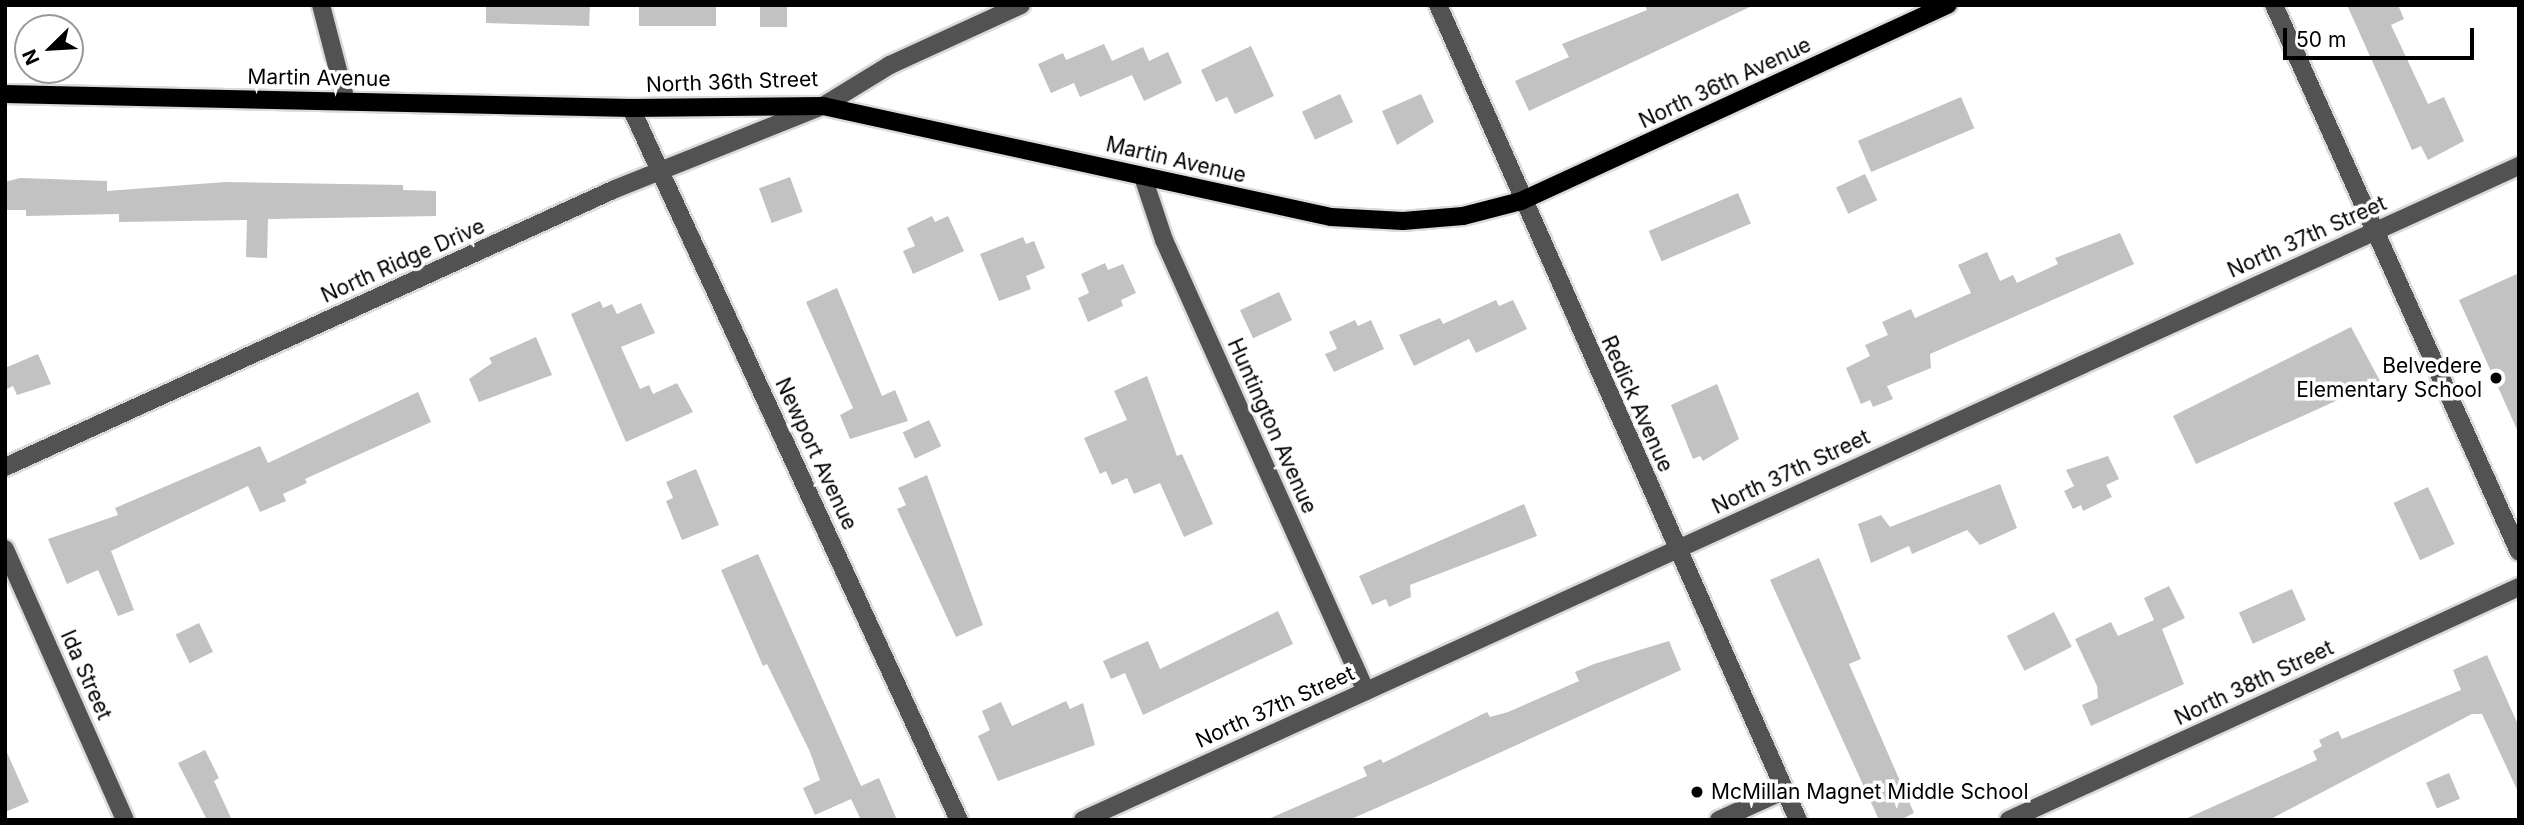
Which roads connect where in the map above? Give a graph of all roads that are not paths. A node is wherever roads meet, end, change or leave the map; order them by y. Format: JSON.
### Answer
{"nodes":[{"id":1,"x":321,"y":5,"type":"edge"},
{"id":2,"x":1021,"y":5,"type":"edge"},
{"id":3,"x":1438,"y":5,"type":"edge"},
{"id":4,"x":1948,"y":5,"type":"edge"},
{"id":5,"x":2274,"y":5,"type":"edge"},
{"id":6,"x":5,"y":94,"type":"edge"},
{"id":7,"x":346,"y":101,"type":"junction"},
{"id":8,"x":823,"y":106,"type":"junction"},
{"id":9,"x":631,"y":108,"type":"junction"},
{"id":10,"x":2519,"y":166,"type":"edge"},
{"id":11,"x":660,"y":170,"type":"junction"},
{"id":12,"x":1143,"y":177,"type":"junction"},
{"id":13,"x":1521,"y":201,"type":"junction"},
{"id":14,"x":2375,"y":231,"type":"junction"},
{"id":15,"x":5,"y":467,"type":"edge"},
{"id":16,"x":5,"y":549,"type":"edge"},
{"id":17,"x":1677,"y":549,"type":"junction"},
{"id":18,"x":2519,"y":552,"type":"edge"},
{"id":19,"x":2519,"y":587,"type":"edge"},
{"id":20,"x":1366,"y":691,"type":"junction"},
{"id":21,"x":1785,"y":790,"type":"junction"},
{"id":22,"x":125,"y":820,"type":"edge"},
{"id":23,"x":960,"y":820,"type":"edge"},
{"id":24,"x":1083,"y":820,"type":"edge"},
{"id":25,"x":1719,"y":820,"type":"edge"},
{"id":26,"x":1798,"y":820,"type":"edge"},
{"id":27,"x":2009,"y":820,"type":"edge"}],
"edges":[{"from":1,"to":7,"type":"street"},
{"from":2,"to":8,"type":"street","name":"North 36th Street"},
{"from":3,"to":13,"type":"street","name":"Redick Avenue"},
{"from":4,"to":13,"type":"main road","name":"North 36th Avenue"},
{"from":5,"to":14,"type":"street"},
{"from":6,"to":7,"type":"main road","name":"Martin Avenue"},
{"from":7,"to":9,"type":"main road","name":"Martin Avenue"},
{"from":8,"to":9,"type":"main road","name":"North 36th Street"},
{"from":8,"to":11,"type":"street","name":"North Ridge Drive"},
{"from":8,"to":12,"type":"main road","name":"Martin Avenue"},
{"from":9,"to":11,"type":"street","name":"Newport Avenue"},
{"from":10,"to":14,"type":"street","name":"North 37th Street"},
{"from":11,"to":15,"type":"street","name":"North Ridge Drive"},
{"from":11,"to":23,"type":"street","name":"Newport Avenue"},
{"from":12,"to":13,"type":"main road","name":"Martin Avenue"},
{"from":12,"to":20,"type":"street","name":"Huntington Avenue"},
{"from":13,"to":17,"type":"street","name":"Redick Avenue"},
{"from":14,"to":17,"type":"street","name":"North 37th Street"},
{"from":14,"to":18,"type":"street"},
{"from":16,"to":22,"type":"street","name":"Ida Street"},
{"from":17,"to":20,"type":"street","name":"North 37th Street"},
{"from":17,"to":21,"type":"street","name":"Redick Avenue"},
{"from":19,"to":27,"type":"street","name":"North 38th Street"},
{"from":20,"to":24,"type":"street","name":"North 37th Street"},
{"from":21,"to":25,"type":"street"},
{"from":21,"to":26,"type":"street","name":"Redick Avenue"}]}
